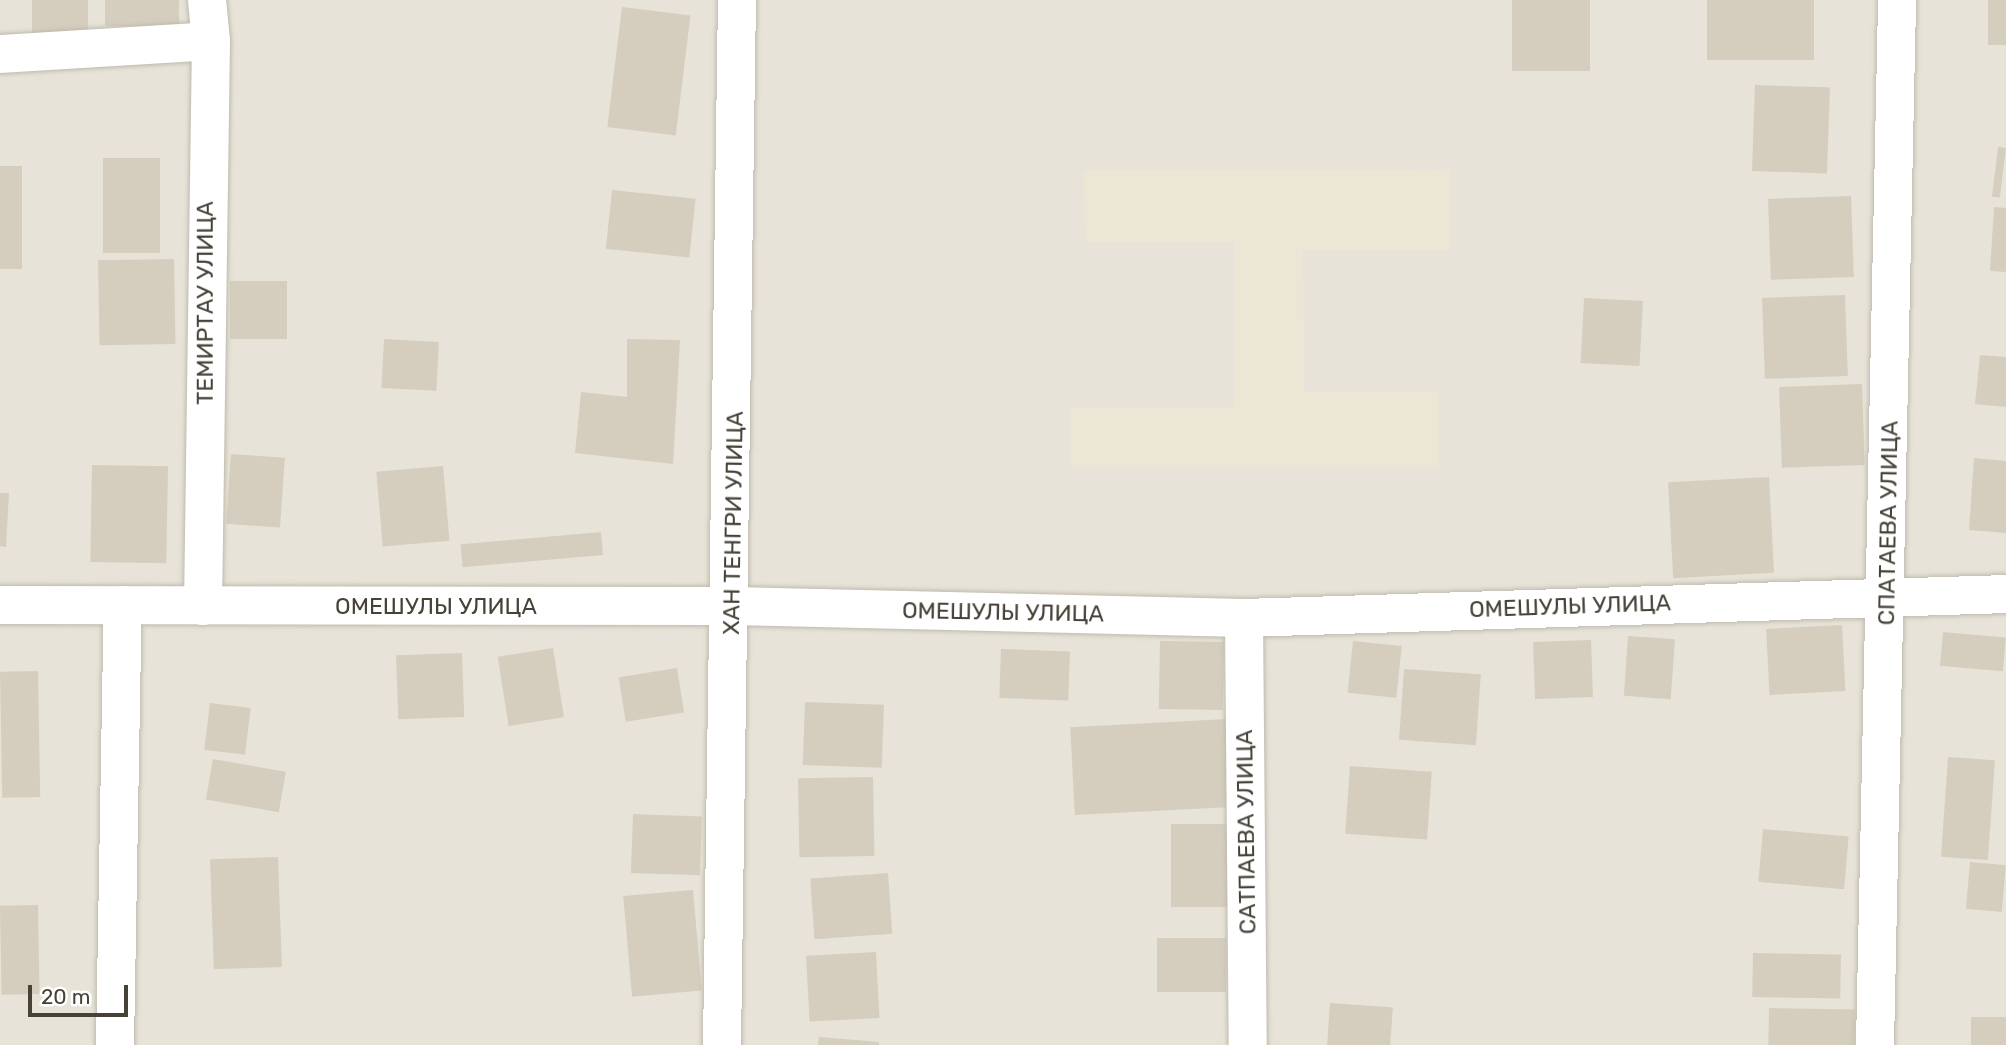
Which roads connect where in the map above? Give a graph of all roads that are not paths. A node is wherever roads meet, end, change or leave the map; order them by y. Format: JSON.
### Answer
{"nodes":[{"id":1,"x":207,"y":0,"type":"edge"},
{"id":2,"x":737,"y":0,"type":"edge"},
{"id":3,"x":1897,"y":0,"type":"edge"},
{"id":4,"x":211,"y":41,"type":"junction"},
{"id":5,"x":0,"y":54,"type":"edge"},
{"id":6,"x":1887,"y":594,"type":"junction"},
{"id":7,"x":2006,"y":594,"type":"edge"},
{"id":8,"x":0,"y":605,"type":"edge"},
{"id":9,"x":123,"y":605,"type":"junction"},
{"id":10,"x":203,"y":606,"type":"junction"},
{"id":11,"x":732,"y":606,"type":"junction"},
{"id":12,"x":1244,"y":618,"type":"junction"},
{"id":13,"x":115,"y":1045,"type":"edge"},
{"id":14,"x":722,"y":1045,"type":"edge"},
{"id":15,"x":1248,"y":1045,"type":"edge"},
{"id":16,"x":1875,"y":1045,"type":"edge"}],
"edges":[{"from":1,"to":4,"type":"street","name":"ТЕМИРТАУ УЛИЦА"},
{"from":2,"to":11,"type":"street","name":"ХАН ТЕНГРИ УЛИЦА"},
{"from":3,"to":6,"type":"street","name":"СПАТАЕВА УЛИЦА"},
{"from":4,"to":5,"type":"street"},
{"from":4,"to":10,"type":"street","name":"ТЕМИРТАУ УЛИЦА"},
{"from":6,"to":7,"type":"street","name":"ОМЕШУЛЫ УЛИЦА"},
{"from":6,"to":12,"type":"street","name":"ОМЕШУЛЫ УЛИЦА"},
{"from":6,"to":16,"type":"street","name":"СПАТАЕВА УЛИЦА"},
{"from":8,"to":9,"type":"street","name":"ОМЕШУЛЫ УЛИЦА"},
{"from":9,"to":10,"type":"street","name":"ОМЕШУЛЫ УЛИЦА"},
{"from":9,"to":13,"type":"street"},
{"from":10,"to":11,"type":"street","name":"ОМЕШУЛЫ УЛИЦА"},
{"from":11,"to":12,"type":"street","name":"ОМЕШУЛЫ УЛИЦА"},
{"from":11,"to":14,"type":"street","name":"ХАН ТЕНГРИ УЛИЦА"},
{"from":12,"to":15,"type":"street","name":"САТПАЕВА УЛИЦА"}]}
